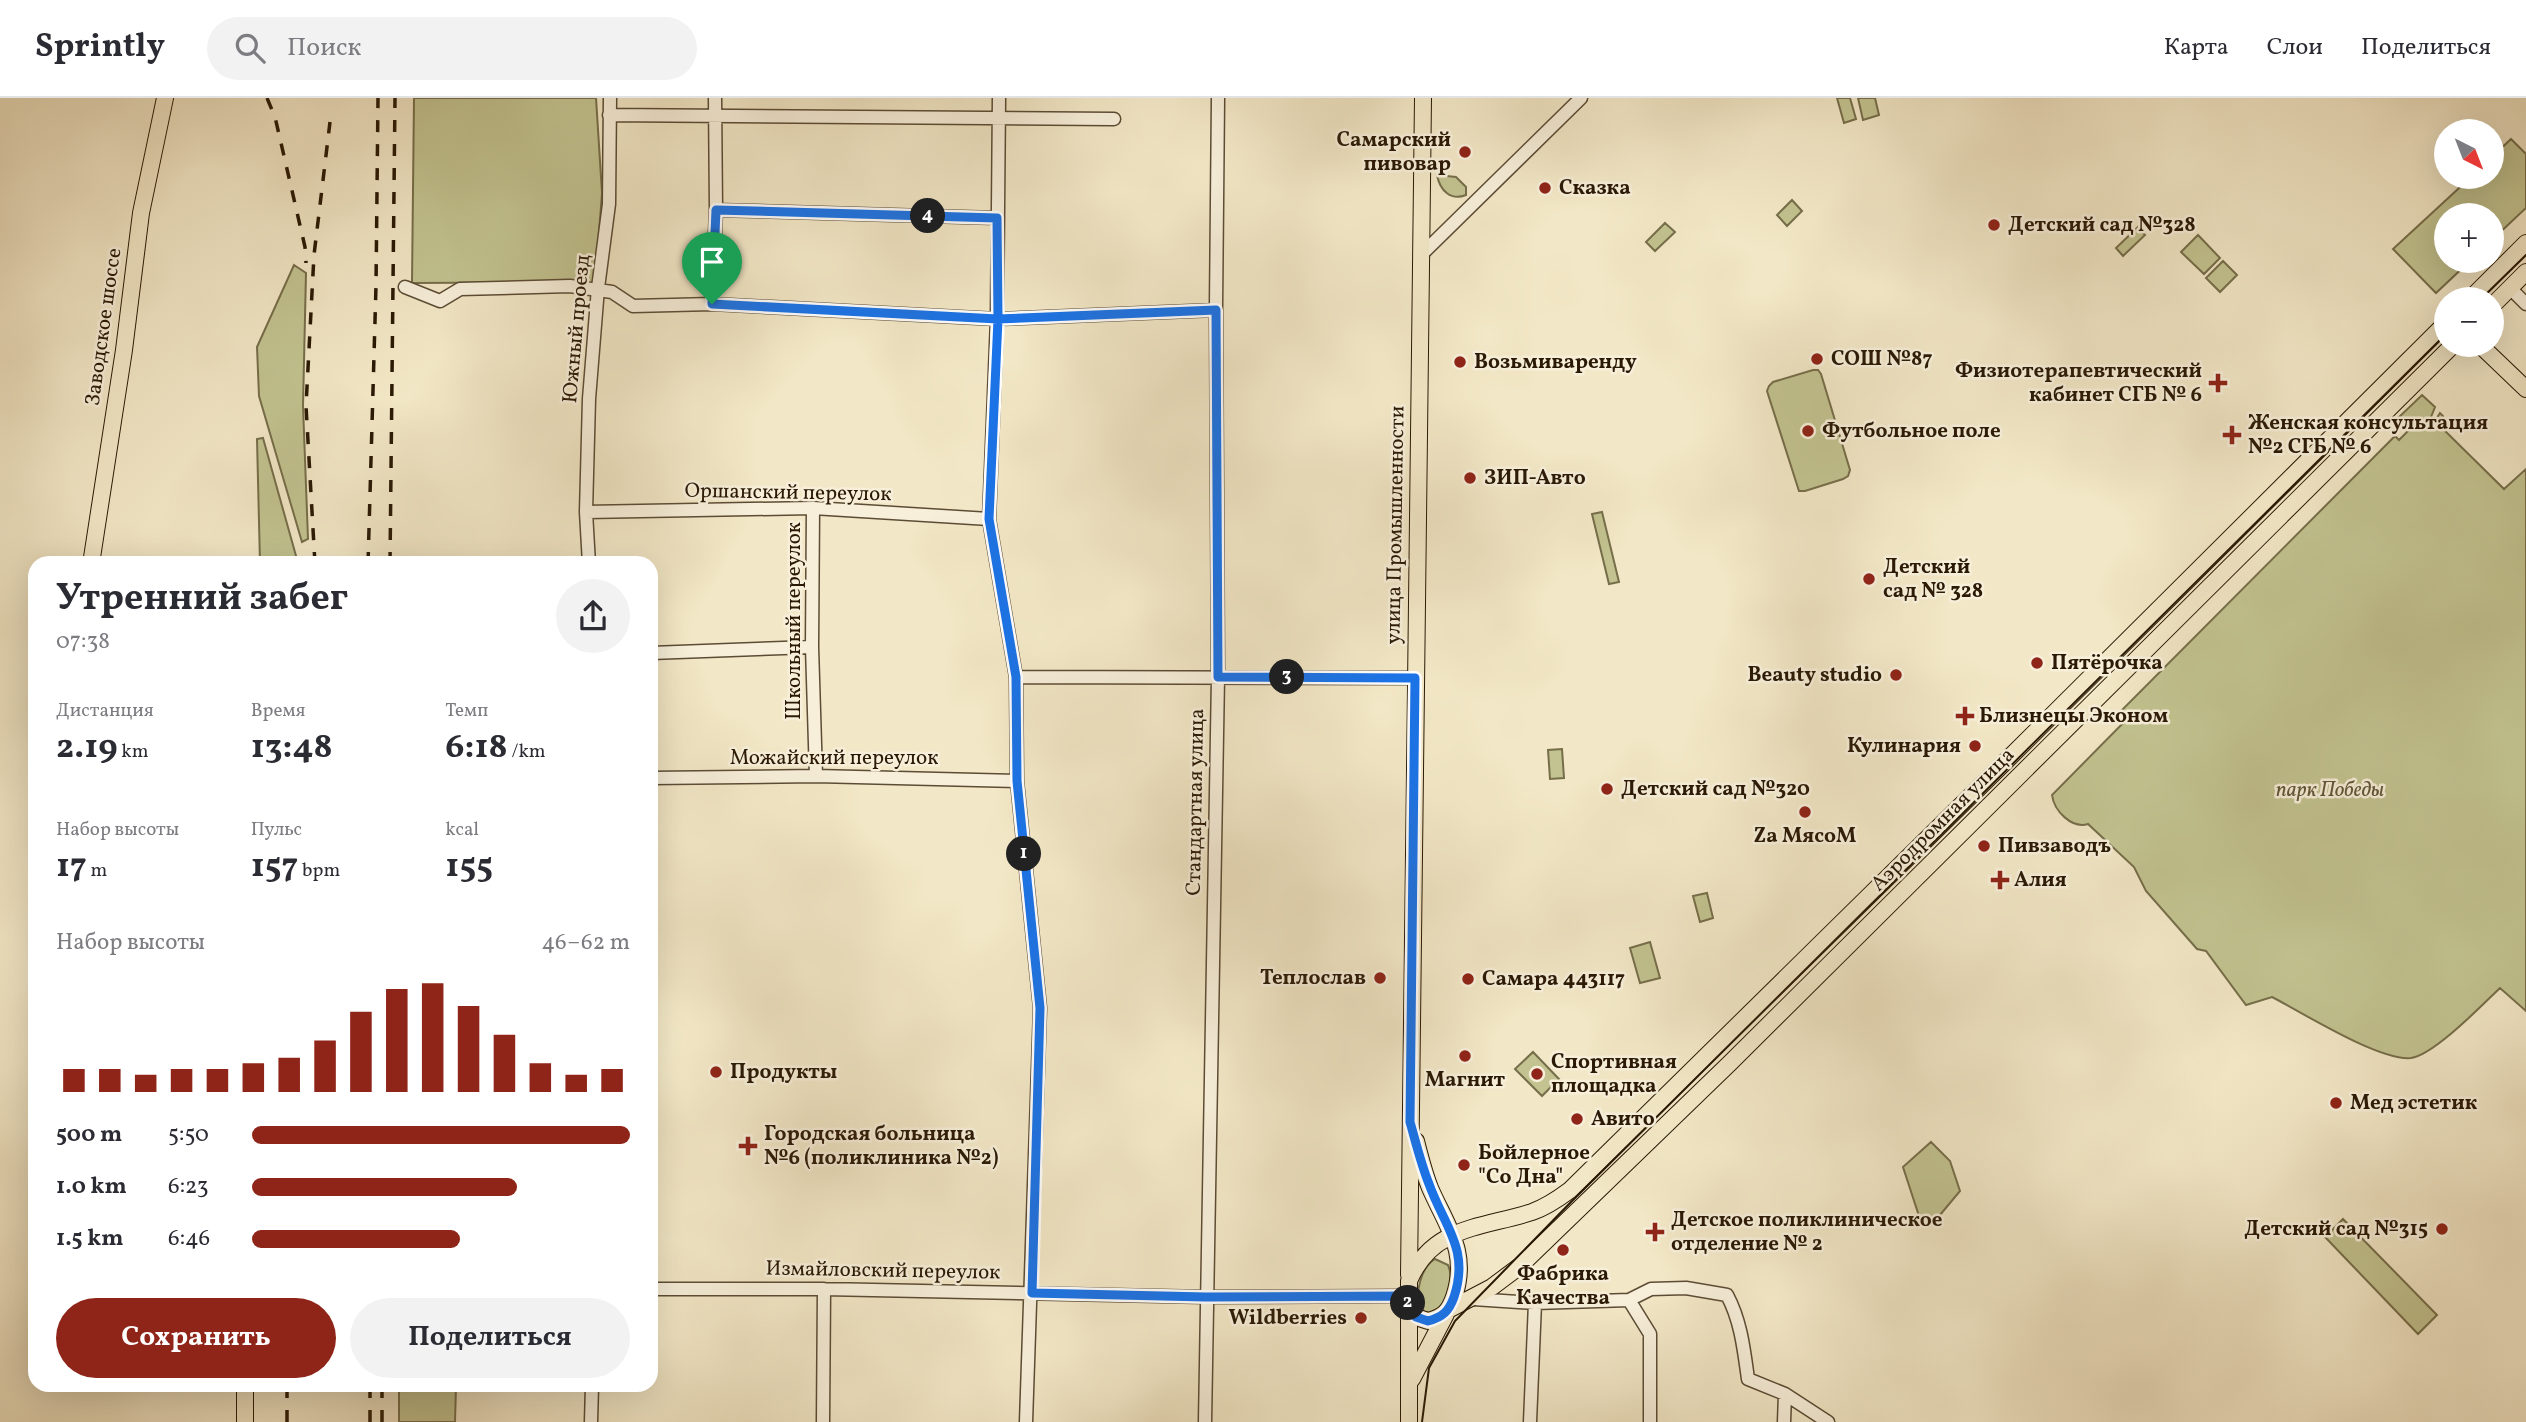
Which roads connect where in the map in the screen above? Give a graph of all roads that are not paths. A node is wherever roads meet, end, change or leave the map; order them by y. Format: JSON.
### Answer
{"nodes":[{"id":1,"x":165,"y":98,"type":"edge"},
{"id":2,"x":610,"y":98,"type":"edge"},
{"id":3,"x":715,"y":98,"type":"edge"},
{"id":4,"x":999,"y":98,"type":"edge"},
{"id":5,"x":1218,"y":98,"type":"edge"},
{"id":6,"x":1423,"y":98,"type":"edge"},
{"id":7,"x":1581,"y":98,"type":"edge"},
{"id":8,"x":609,"y":115,"type":"junction"},
{"id":9,"x":715,"y":115,"type":"junction"},
{"id":10,"x":999,"y":119,"type":"junction"},
{"id":11,"x":1114,"y":120,"type":"dead end"},
{"id":12,"x":716,"y":210,"type":"junction"},
{"id":13,"x":997,"y":218,"type":"junction"},
{"id":14,"x":2526,"y":243,"type":"edge"},
{"id":15,"x":1421,"y":255,"type":"junction"},
{"id":16,"x":2526,"y":272,"type":"edge"},
{"id":17,"x":405,"y":287,"type":"dead end"},
{"id":18,"x":2482,"y":287,"type":"edge"},
{"id":19,"x":2510,"y":288,"type":"junction"},
{"id":20,"x":598,"y":289,"type":"junction"},
{"id":21,"x":2504,"y":294,"type":"edge"},
{"id":22,"x":712,"y":304,"type":"junction"},
{"id":23,"x":2526,"y":304,"type":"edge"},
{"id":24,"x":1216,"y":310,"type":"junction"},
{"id":25,"x":998,"y":319,"type":"junction"},
{"id":26,"x":2434,"y":335,"type":"edge"},
{"id":27,"x":2441,"y":357,"type":"edge"},
{"id":28,"x":2493,"y":357,"type":"edge"},
{"id":29,"x":2526,"y":389,"type":"edge"},
{"id":30,"x":813,"y":508,"type":"junction"},
{"id":31,"x":586,"y":512,"type":"junction"},
{"id":32,"x":989,"y":519,"type":"junction"},
{"id":33,"x":92,"y":556,"type":"edge"},
{"id":34,"x":589,"y":556,"type":"edge"},
{"id":35,"x":812,"y":647,"type":"junction"},
{"id":36,"x":658,"y":653,"type":"edge"},
{"id":37,"x":1016,"y":677,"type":"junction"},
{"id":38,"x":1218,"y":677,"type":"junction"},
{"id":39,"x":1415,"y":678,"type":"junction"},
{"id":40,"x":816,"y":776,"type":"junction"},
{"id":41,"x":658,"y":778,"type":"edge"},
{"id":42,"x":1017,"y":781,"type":"junction"},
{"id":43,"x":1410,"y":1122,"type":"junction"},
{"id":44,"x":1453,"y":1235,"type":"junction"},
{"id":45,"x":1415,"y":1266,"type":"junction"},
{"id":46,"x":1459,"y":1271,"type":"junction"},
{"id":47,"x":658,"y":1289,"type":"edge"},
{"id":48,"x":824,"y":1289,"type":"junction"},
{"id":49,"x":1032,"y":1293,"type":"junction"},
{"id":50,"x":1408,"y":1295,"type":"junction"},
{"id":51,"x":1206,"y":1297,"type":"junction"},
{"id":52,"x":1473,"y":1299,"type":"junction"},
{"id":53,"x":1629,"y":1300,"type":"junction"},
{"id":54,"x":1535,"y":1303,"type":"junction"},
{"id":55,"x":1448,"y":1311,"type":"junction"},
{"id":56,"x":1410,"y":1384,"type":"junction"},
{"id":57,"x":245,"y":1392,"type":"edge"},
{"id":58,"x":592,"y":1392,"type":"edge"},
{"id":59,"x":1785,"y":1394,"type":"junction"},
{"id":60,"x":245,"y":1422,"type":"edge"},
{"id":61,"x":591,"y":1422,"type":"edge"},
{"id":62,"x":823,"y":1422,"type":"edge"},
{"id":63,"x":1026,"y":1422,"type":"edge"},
{"id":64,"x":1205,"y":1422,"type":"edge"},
{"id":65,"x":1409,"y":1422,"type":"edge"},
{"id":66,"x":1530,"y":1422,"type":"edge"},
{"id":67,"x":1650,"y":1422,"type":"edge"},
{"id":68,"x":1784,"y":1422,"type":"edge"},
{"id":69,"x":1828,"y":1422,"type":"edge"}],
"edges":[{"from":1,"to":33,"type":"main road","name":"Заводское шоссе"},
{"from":2,"to":8,"type":"street","name":"Южный проезд"},
{"from":3,"to":9,"type":"street"},
{"from":4,"to":10,"type":"street"},
{"from":5,"to":24,"type":"street","name":"Стандартная улица"},
{"from":6,"to":15,"type":"main road","name":"улица Промышленности"},
{"from":7,"to":15,"type":"street"},
{"from":8,"to":9,"type":"street"},
{"from":8,"to":20,"type":"street","name":"Южный проезд"},
{"from":9,"to":10,"type":"street"},
{"from":9,"to":12,"type":"street"},
{"from":10,"to":11,"type":"street"},
{"from":10,"to":13,"type":"street"},
{"from":12,"to":13,"type":"street"},
{"from":12,"to":22,"type":"street"},
{"from":13,"to":25,"type":"street"},
{"from":14,"to":18,"type":"main road"},
{"from":15,"to":39,"type":"main road","name":"улица Промышленности"},
{"from":16,"to":19,"type":"main road"},
{"from":17,"to":20,"type":"street"},
{"from":19,"to":21,"type":"main road"},
{"from":19,"to":23,"type":"street"},
{"from":20,"to":22,"type":"street"},
{"from":20,"to":31,"type":"street","name":"Южный проезд"},
{"from":22,"to":25,"type":"street"},
{"from":24,"to":25,"type":"street"},
{"from":24,"to":38,"type":"street","name":"Стандартная улица"},
{"from":25,"to":32,"type":"street"},
{"from":26,"to":44,"type":"main road","name":"Аэродромная улица"},
{"from":27,"to":52,"type":"main road","name":"Аэродромная улица"},
{"from":28,"to":29,"type":"main road"},
{"from":30,"to":31,"type":"street","name":"Оршанский переулок"},
{"from":30,"to":32,"type":"street","name":"Оршанский переулок"},
{"from":30,"to":35,"type":"street","name":"Школьный переулок"},
{"from":31,"to":34,"type":"street","name":"Южный проезд"},
{"from":32,"to":37,"type":"street"},
{"from":35,"to":36,"type":"street"},
{"from":35,"to":40,"type":"street","name":"Школьный переулок"},
{"from":37,"to":38,"type":"street"},
{"from":37,"to":42,"type":"street"},
{"from":38,"to":39,"type":"street"},
{"from":38,"to":51,"type":"street","name":"Стандартная улица"},
{"from":39,"to":43,"type":"main road","name":"улица Промышленности"},
{"from":40,"to":41,"type":"street","name":"Можайский переулок"},
{"from":40,"to":42,"type":"street","name":"Можайский переулок"},
{"from":42,"to":49,"type":"street"},
{"from":43,"to":44,"type":"main road","name":"улица Промышленности"},
{"from":43,"to":50,"type":"main road","name":"улица Промышленности"},
{"from":44,"to":45,"type":"main road","name":"Аэродромная улица"},
{"from":44,"to":46,"type":"main road","name":"улица Промышленности"},
{"from":45,"to":46,"type":"main road"},
{"from":45,"to":50,"type":"main road"},
{"from":46,"to":55,"type":"main road"},
{"from":47,"to":48,"type":"street","name":"Измайловский переулок"},
{"from":48,"to":49,"type":"street","name":"Измайловский переулок"},
{"from":48,"to":62,"type":"street"},
{"from":49,"to":51,"type":"street","name":"Измайловский переулок"},
{"from":49,"to":63,"type":"street"},
{"from":50,"to":51,"type":"street","name":"Измайловский переулок"},
{"from":50,"to":55,"type":"main road"},
{"from":50,"to":56,"type":"main road","name":"улица Промышленности"},
{"from":51,"to":64,"type":"street","name":"Стандартная улица"},
{"from":52,"to":54,"type":"street"},
{"from":52,"to":55,"type":"main road","name":"Аэродромная улица"},
{"from":53,"to":54,"type":"street"},
{"from":53,"to":59,"type":"street"},
{"from":53,"to":67,"type":"street"},
{"from":54,"to":66,"type":"street"},
{"from":55,"to":56,"type":"main road","name":"улица Промышленности"},
{"from":56,"to":65,"type":"main road","name":"улица Промышленности"},
{"from":57,"to":60,"type":"main road"},
{"from":58,"to":61,"type":"street"},
{"from":59,"to":68,"type":"street"},
{"from":59,"to":69,"type":"street"}]}
